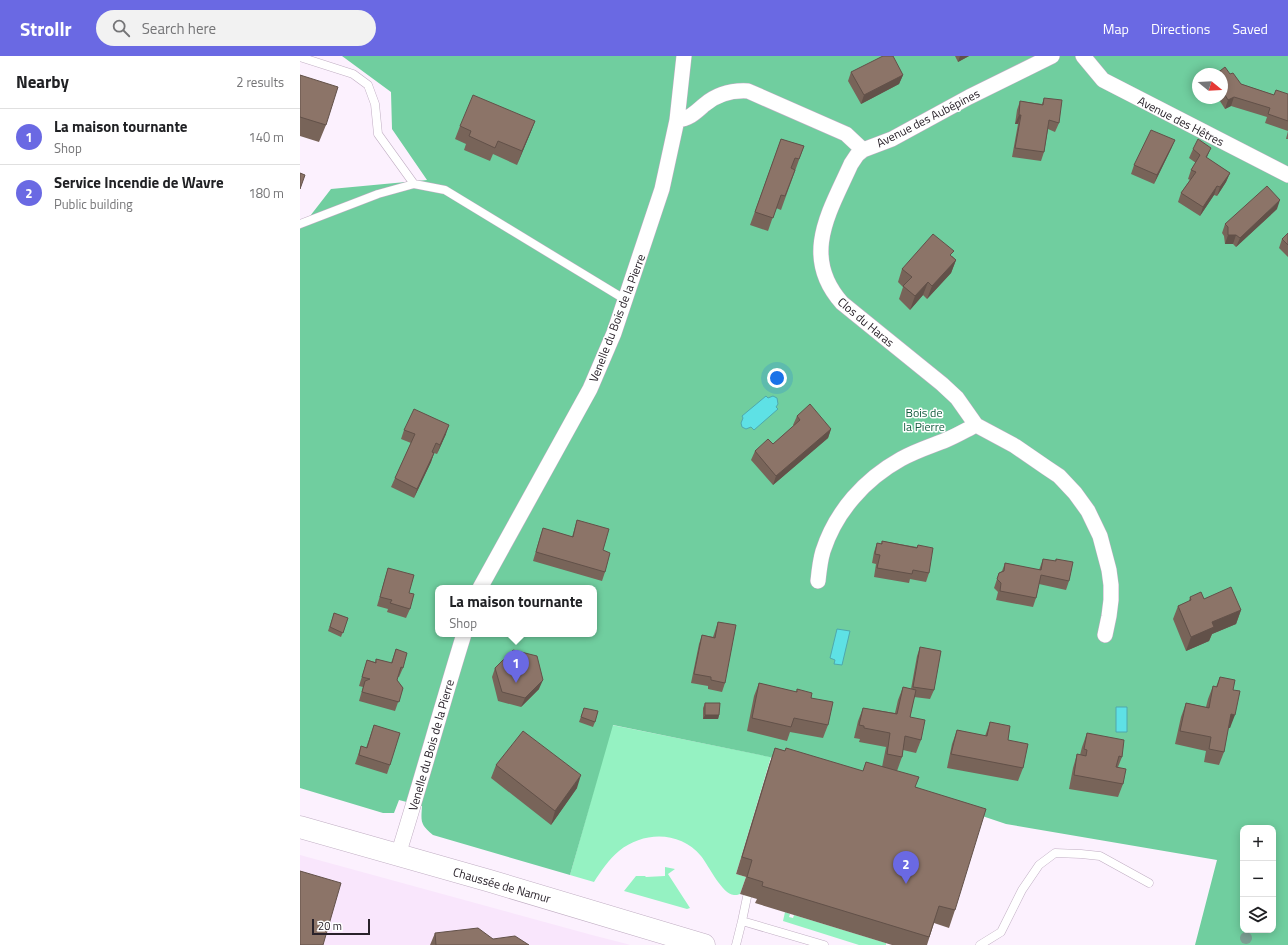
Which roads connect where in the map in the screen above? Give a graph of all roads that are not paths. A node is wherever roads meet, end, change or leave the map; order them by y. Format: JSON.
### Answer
{"nodes":[{"id":1,"x":300,"y":56,"type":"edge"},
{"id":2,"x":684,"y":56,"type":"edge"},
{"id":3,"x":1052,"y":56,"type":"edge"},
{"id":4,"x":1083,"y":56,"type":"edge"},
{"id":5,"x":677,"y":120,"type":"junction"},
{"id":6,"x":864,"y":150,"type":"junction"},
{"id":7,"x":1288,"y":174,"type":"edge"},
{"id":8,"x":414,"y":184,"type":"junction"},
{"id":9,"x":300,"y":224,"type":"edge"},
{"id":10,"x":626,"y":300,"type":"junction"},
{"id":11,"x":976,"y":425,"type":"junction"},
{"id":12,"x":818,"y":581,"type":"dead end"},
{"id":13,"x":482,"y":585,"type":"edge"},
{"id":14,"x":1105,"y":635,"type":"dead end"},
{"id":15,"x":463,"y":637,"type":"edge"},
{"id":16,"x":300,"y":827,"type":"edge"},
{"id":17,"x":398,"y":855,"type":"junction"},
{"id":18,"x":1149,"y":883,"type":"dead end"},
{"id":19,"x":748,"y":896,"type":"edge"},
{"id":20,"x":742,"y":921,"type":"junction"},
{"id":21,"x":704,"y":945,"type":"edge"},
{"id":22,"x":736,"y":945,"type":"edge"},
{"id":23,"x":824,"y":945,"type":"edge"},
{"id":24,"x":980,"y":945,"type":"edge"}],
"edges":[{"from":1,"to":8,"type":"lane"},
{"from":2,"to":5,"type":"street","name":"Venelle du Bois de la Pierre"},
{"from":3,"to":6,"type":"street","name":"Avenue des Aubépines"},
{"from":4,"to":7,"type":"street","name":"Avenue des Hêtres"},
{"from":5,"to":6,"type":"street","name":"Avenue des Aubépines"},
{"from":5,"to":10,"type":"street","name":"Venelle du Bois de la Pierre"},
{"from":6,"to":11,"type":"street","name":"Clos du Haras"},
{"from":8,"to":9,"type":"lane"},
{"from":8,"to":10,"type":"lane"},
{"from":10,"to":13,"type":"street","name":"Venelle du Bois de la Pierre"},
{"from":11,"to":12,"type":"street"},
{"from":11,"to":14,"type":"street","name":"Clos du Haras"},
{"from":15,"to":17,"type":"street","name":"Venelle du Bois de la Pierre"},
{"from":16,"to":17,"type":"main road","name":"Chaussée de Namur"},
{"from":17,"to":21,"type":"main road","name":"Chaussée de Namur"},
{"from":18,"to":24,"type":"lane"},
{"from":19,"to":20,"type":"lane"},
{"from":20,"to":22,"type":"lane"},
{"from":20,"to":23,"type":"lane"}]}
